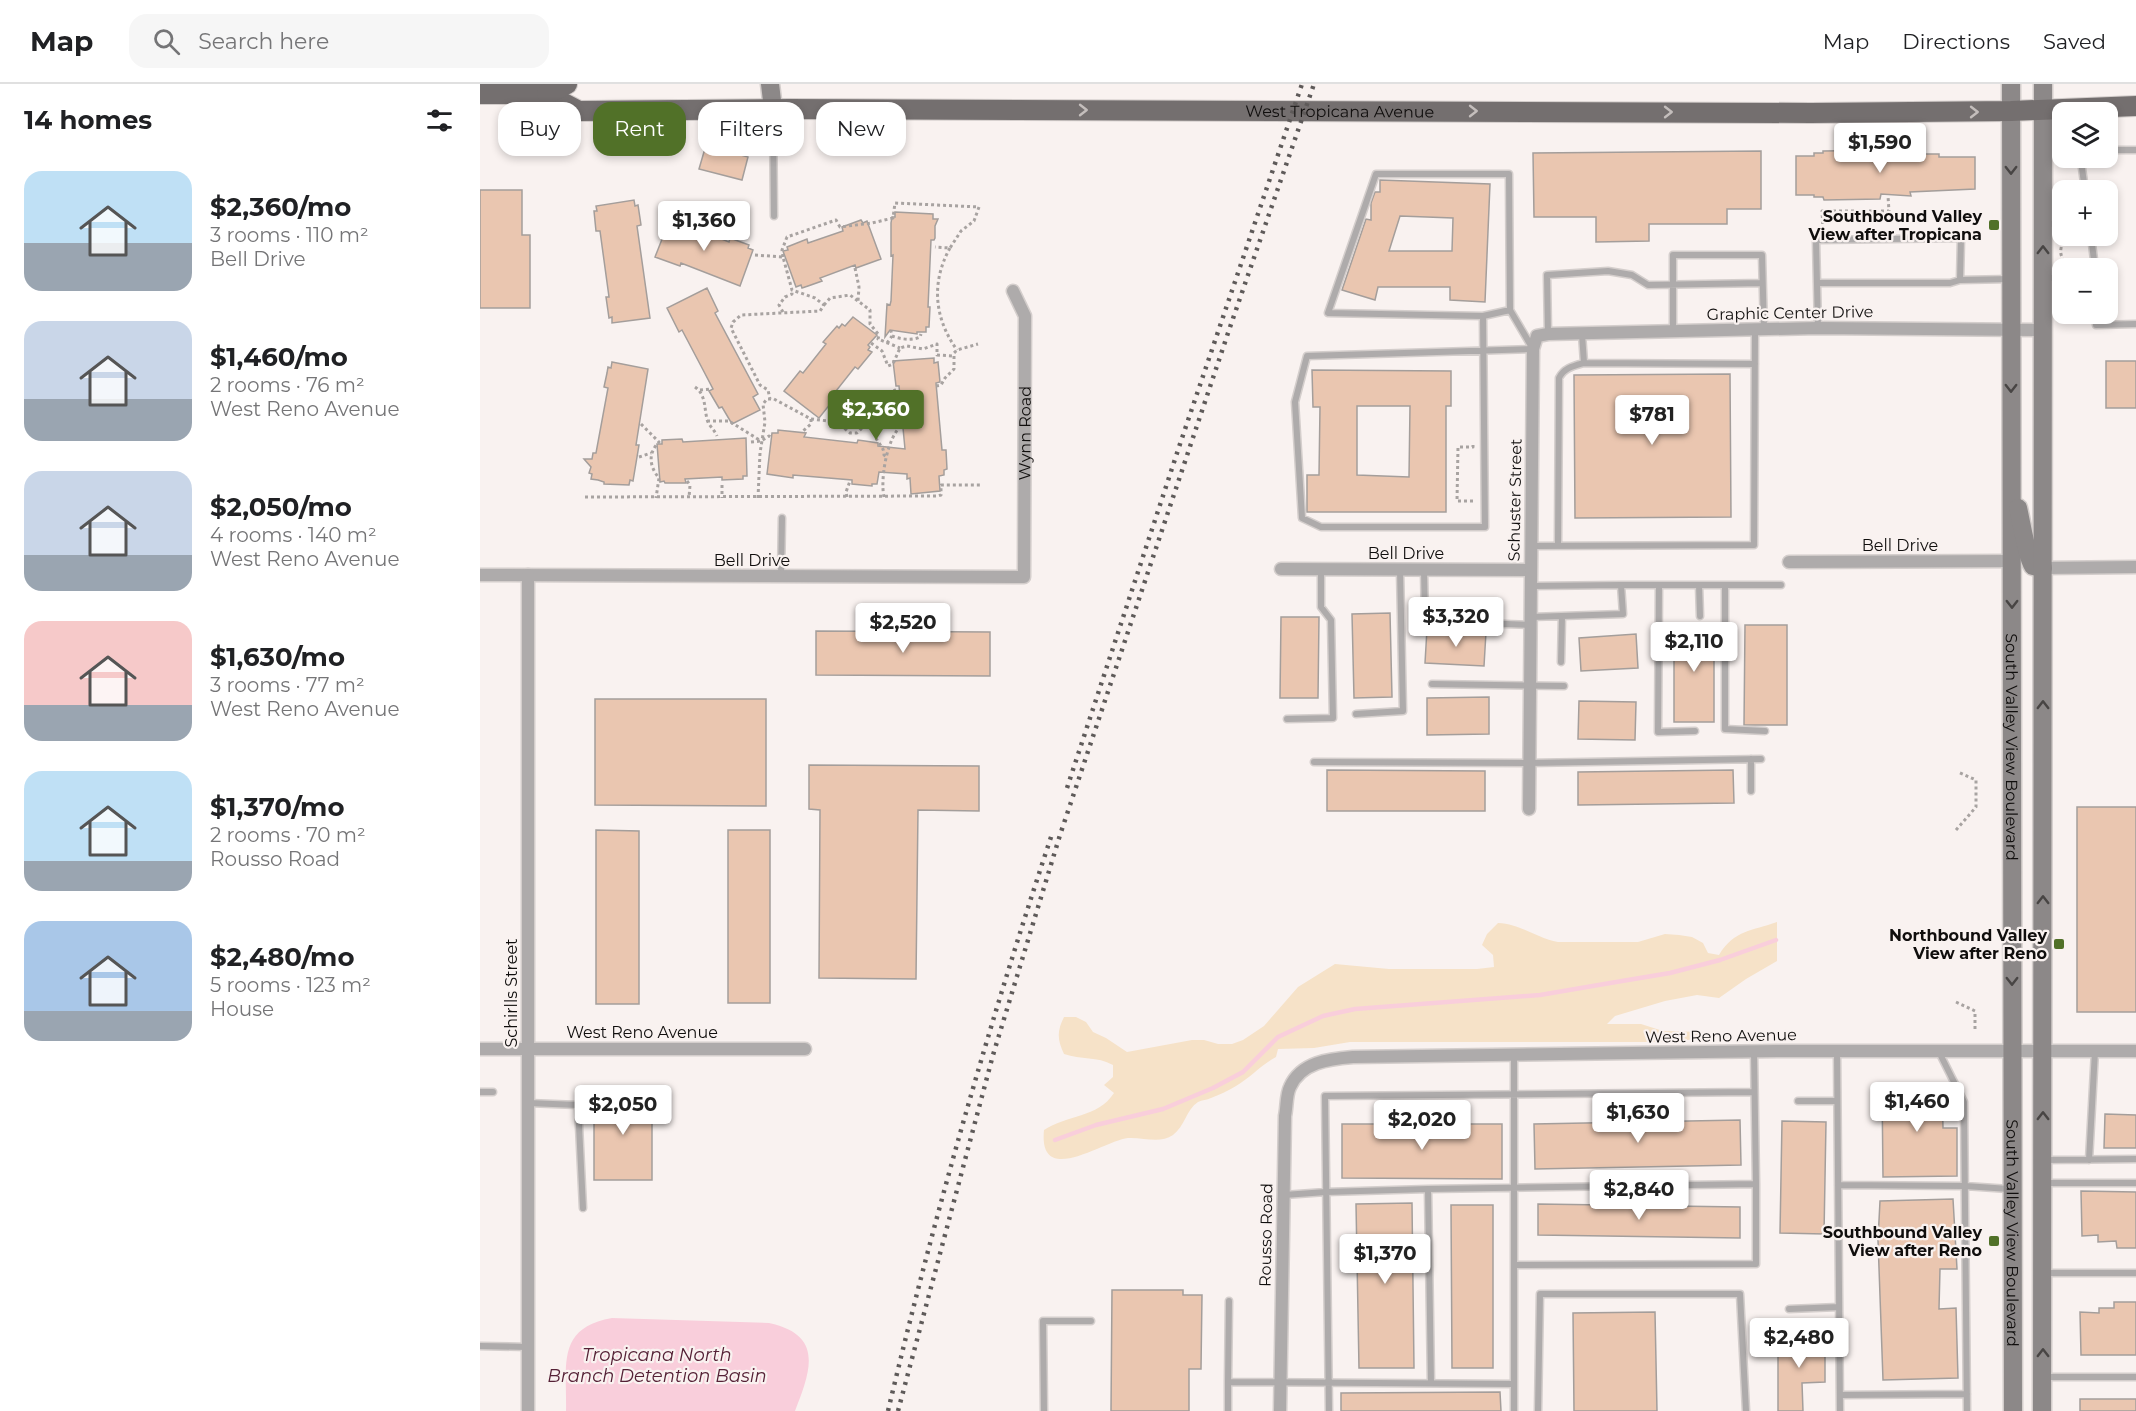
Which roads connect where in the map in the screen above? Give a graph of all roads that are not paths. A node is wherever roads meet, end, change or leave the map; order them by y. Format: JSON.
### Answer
{"nodes":[{"id":1,"x":567,"y":84,"type":"edge"},
{"id":2,"x":770,"y":84,"type":"edge"},
{"id":3,"x":2011,"y":84,"type":"edge"},
{"id":4,"x":2043,"y":84,"type":"edge"},
{"id":5,"x":480,"y":94,"type":"edge"},
{"id":6,"x":547,"y":94,"type":"junction"},
{"id":7,"x":771,"y":102,"type":"edge"},
{"id":8,"x":2136,"y":106,"type":"edge"},
{"id":9,"x":698,"y":110,"type":"edge"},
{"id":10,"x":804,"y":110,"type":"edge"},
{"id":11,"x":2011,"y":111,"type":"junction"},
{"id":12,"x":2043,"y":111,"type":"junction"},
{"id":13,"x":2118,"y":150,"type":"edge"},
{"id":14,"x":2136,"y":150,"type":"edge"},
{"id":15,"x":773,"y":156,"type":"edge"},
{"id":16,"x":774,"y":216,"type":"dead end"},
{"id":17,"x":2043,"y":224,"type":"junction"},
{"id":18,"x":2052,"y":224,"type":"edge"},
{"id":19,"x":2043,"y":278,"type":"junction"},
{"id":20,"x":2052,"y":278,"type":"edge"},
{"id":21,"x":2011,"y":279,"type":"junction"},
{"id":22,"x":1960,"y":280,"type":"junction"},
{"id":23,"x":1817,"y":283,"type":"junction"},
{"id":24,"x":1762,"y":284,"type":"junction"},
{"id":25,"x":1673,"y":285,"type":"junction"},
{"id":26,"x":1013,"y":291,"type":"dead end"},
{"id":27,"x":1510,"y":310,"type":"junction"},
{"id":28,"x":1483,"y":316,"type":"junction"},
{"id":29,"x":2096,"y":324,"type":"edge"},
{"id":30,"x":2136,"y":324,"type":"edge"},
{"id":31,"x":1818,"y":328,"type":"junction"},
{"id":32,"x":1759,"y":330,"type":"junction"},
{"id":33,"x":2011,"y":330,"type":"junction"},
{"id":34,"x":2043,"y":330,"type":"junction"},
{"id":35,"x":1673,"y":332,"type":"junction"},
{"id":36,"x":1582,"y":333,"type":"junction"},
{"id":37,"x":1543,"y":335,"type":"junction"},
{"id":38,"x":1484,"y":349,"type":"junction"},
{"id":39,"x":1533,"y":349,"type":"junction"},
{"id":40,"x":1584,"y":363,"type":"junction"},
{"id":41,"x":1755,"y":364,"type":"junction"},
{"id":42,"x":2011,"y":483,"type":"junction"},
{"id":43,"x":782,"y":518,"type":"dead end"},
{"id":44,"x":1532,"y":546,"type":"junction"},
{"id":45,"x":1558,"y":546,"type":"junction"},
{"id":46,"x":2012,"y":561,"type":"junction"},
{"id":47,"x":1789,"y":562,"type":"dead end"},
{"id":48,"x":2136,"y":567,"type":"edge"},
{"id":49,"x":2043,"y":568,"type":"junction"},
{"id":50,"x":1281,"y":569,"type":"dead end"},
{"id":51,"x":1322,"y":569,"type":"junction"},
{"id":52,"x":1400,"y":569,"type":"junction"},
{"id":53,"x":1424,"y":569,"type":"junction"},
{"id":54,"x":1530,"y":570,"type":"junction"},
{"id":55,"x":480,"y":575,"type":"edge"},
{"id":56,"x":528,"y":575,"type":"junction"},
{"id":57,"x":781,"y":576,"type":"junction"},
{"id":58,"x":1024,"y":578,"type":"joint"},
{"id":59,"x":1621,"y":585,"type":"junction"},
{"id":60,"x":1659,"y":585,"type":"junction"},
{"id":61,"x":1699,"y":585,"type":"junction"},
{"id":62,"x":1725,"y":585,"type":"junction"},
{"id":63,"x":1781,"y":585,"type":"dead end"},
{"id":64,"x":1530,"y":586,"type":"junction"},
{"id":65,"x":1562,"y":616,"type":"junction"},
{"id":66,"x":1700,"y":616,"type":"dead end"},
{"id":67,"x":1530,"y":621,"type":"junction"},
{"id":68,"x":1561,"y":662,"type":"dead end"},
{"id":69,"x":1432,"y":684,"type":"dead end"},
{"id":70,"x":1530,"y":686,"type":"junction"},
{"id":71,"x":1564,"y":686,"type":"dead end"},
{"id":72,"x":1356,"y":714,"type":"dead end"},
{"id":73,"x":1287,"y":719,"type":"dead end"},
{"id":74,"x":1695,"y":731,"type":"dead end"},
{"id":75,"x":1765,"y":731,"type":"dead end"},
{"id":76,"x":1750,"y":759,"type":"junction"},
{"id":77,"x":1761,"y":759,"type":"dead end"},
{"id":78,"x":1314,"y":762,"type":"dead end"},
{"id":79,"x":1529,"y":763,"type":"junction"},
{"id":80,"x":1750,"y":791,"type":"dead end"},
{"id":81,"x":1529,"y":809,"type":"dead end"},
{"id":82,"x":480,"y":1049,"type":"edge"},
{"id":83,"x":528,"y":1049,"type":"junction"},
{"id":84,"x":805,"y":1049,"type":"dead end"},
{"id":85,"x":2043,"y":1051,"type":"junction"},
{"id":86,"x":2095,"y":1051,"type":"junction"},
{"id":87,"x":2136,"y":1051,"type":"edge"},
{"id":88,"x":1754,"y":1052,"type":"junction"},
{"id":89,"x":1837,"y":1052,"type":"junction"},
{"id":90,"x":1939,"y":1052,"type":"junction"},
{"id":91,"x":2013,"y":1052,"type":"junction"},
{"id":92,"x":1514,"y":1055,"type":"junction"},
{"id":93,"x":1307,"y":1067,"type":"joint"},
{"id":94,"x":480,"y":1092,"type":"edge"},
{"id":95,"x":494,"y":1092,"type":"dead end"},
{"id":96,"x":1754,"y":1092,"type":"junction"},
{"id":97,"x":1514,"y":1095,"type":"junction"},
{"id":98,"x":1798,"y":1101,"type":"dead end"},
{"id":99,"x":1837,"y":1101,"type":"junction"},
{"id":100,"x":528,"y":1103,"type":"junction"},
{"id":101,"x":2136,"y":1159,"type":"edge"},
{"id":102,"x":2043,"y":1160,"type":"junction"},
{"id":103,"x":2089,"y":1160,"type":"junction"},
{"id":104,"x":2043,"y":1183,"type":"junction"},
{"id":105,"x":1756,"y":1184,"type":"junction"},
{"id":106,"x":2136,"y":1184,"type":"edge"},
{"id":107,"x":1838,"y":1185,"type":"junction"},
{"id":108,"x":1965,"y":1186,"type":"junction"},
{"id":109,"x":1514,"y":1188,"type":"junction"},
{"id":110,"x":1428,"y":1189,"type":"junction"},
{"id":111,"x":2013,"y":1189,"type":"junction"},
{"id":112,"x":1326,"y":1192,"type":"junction"},
{"id":113,"x":1283,"y":1195,"type":"junction"},
{"id":114,"x":583,"y":1208,"type":"dead end"},
{"id":115,"x":1514,"y":1265,"type":"junction"},
{"id":116,"x":2043,"y":1273,"type":"junction"},
{"id":117,"x":2136,"y":1273,"type":"edge"},
{"id":118,"x":1229,"y":1301,"type":"dead end"},
{"id":119,"x":1839,"y":1307,"type":"junction"},
{"id":120,"x":1789,"y":1309,"type":"dead end"},
{"id":121,"x":1090,"y":1321,"type":"dead end"},
{"id":122,"x":480,"y":1346,"type":"edge"},
{"id":123,"x":528,"y":1347,"type":"junction"},
{"id":124,"x":2043,"y":1377,"type":"junction"},
{"id":125,"x":2136,"y":1377,"type":"edge"},
{"id":126,"x":1228,"y":1382,"type":"junction"},
{"id":127,"x":1280,"y":1382,"type":"junction"},
{"id":128,"x":1431,"y":1383,"type":"junction"},
{"id":129,"x":1328,"y":1384,"type":"junction"},
{"id":130,"x":1514,"y":1384,"type":"junction"},
{"id":131,"x":1966,"y":1394,"type":"junction"},
{"id":132,"x":1840,"y":1395,"type":"junction"},
{"id":133,"x":528,"y":1411,"type":"edge"},
{"id":134,"x":1044,"y":1411,"type":"edge"},
{"id":135,"x":1228,"y":1411,"type":"edge"},
{"id":136,"x":1280,"y":1411,"type":"edge"},
{"id":137,"x":1329,"y":1411,"type":"edge"},
{"id":138,"x":1514,"y":1411,"type":"edge"},
{"id":139,"x":1538,"y":1411,"type":"edge"},
{"id":140,"x":1746,"y":1411,"type":"edge"},
{"id":141,"x":1840,"y":1411,"type":"edge"},
{"id":142,"x":1967,"y":1411,"type":"edge"},
{"id":143,"x":2013,"y":1411,"type":"edge"},
{"id":144,"x":2043,"y":1411,"type":"edge"}],
"edges":[{"from":1,"to":6,"type":"main road","name":"West Tropicana Avenue"},
{"from":2,"to":7,"type":"main road"},
{"from":3,"to":11,"type":"main road","name":"South Valley View Boulevard"},
{"from":4,"to":12,"type":"main road","name":"South Valley View Boulevard"},
{"from":5,"to":6,"type":"main road","name":"West Tropicana Avenue"},
{"from":6,"to":9,"type":"main road","name":"West Tropicana Avenue"},
{"from":8,"to":12,"type":"main road","name":"West Tropicana Avenue"},
{"from":10,"to":11,"type":"main road","name":"West Tropicana Avenue","one_way":true},
{"from":11,"to":12,"type":"main road","name":"West Tropicana Avenue"},
{"from":11,"to":21,"type":"main road","name":"South Valley View Boulevard","one_way":true},
{"from":12,"to":17,"type":"main road","name":"South Valley View Boulevard"},
{"from":13,"to":14,"type":"lane"},
{"from":15,"to":16,"type":"lane"},
{"from":17,"to":18,"type":"lane"},
{"from":19,"to":17,"type":"main road","name":"South Valley View Boulevard","one_way":true},
{"from":19,"to":20,"type":"lane"},
{"from":19,"to":34,"type":"main road","name":"South Valley View Boulevard"},
{"from":21,"to":22,"type":"lane"},
{"from":21,"to":33,"type":"main road","name":"South Valley View Boulevard"},
{"from":22,"to":23,"type":"lane"},
{"from":22,"to":23,"type":"lane"},
{"from":23,"to":31,"type":"lane"},
{"from":24,"to":25,"type":"lane"},
{"from":24,"to":25,"type":"lane"},
{"from":24,"to":32,"type":"lane"},
{"from":25,"to":35,"type":"lane"},
{"from":25,"to":37,"type":"lane"},
{"from":26,"to":58,"type":"street","name":"Wynn Road"},
{"from":27,"to":28,"type":"lane"},
{"from":27,"to":28,"type":"lane"},
{"from":27,"to":39,"type":"lane"},
{"from":28,"to":38,"type":"lane"},
{"from":29,"to":30,"type":"lane"},
{"from":31,"to":32,"type":"street","name":"Graphic Center Drive"},
{"from":31,"to":33,"type":"street","name":"Graphic Center Drive"},
{"from":32,"to":35,"type":"street","name":"Graphic Center Drive"},
{"from":32,"to":41,"type":"lane"},
{"from":33,"to":34,"type":"street","name":"Graphic Center Drive"},
{"from":33,"to":42,"type":"main road","name":"South Valley View Boulevard","one_way":true},
{"from":34,"to":49,"type":"main road","name":"South Valley View Boulevard"},
{"from":35,"to":36,"type":"street","name":"Graphic Center Drive"},
{"from":36,"to":37,"type":"street","name":"Graphic Center Drive"},
{"from":36,"to":40,"type":"lane"},
{"from":37,"to":39,"type":"street","name":"Schuster Street"},
{"from":38,"to":38,"type":"lane"},
{"from":38,"to":39,"type":"lane"},
{"from":39,"to":44,"type":"street","name":"Schuster Street"},
{"from":40,"to":41,"type":"lane"},
{"from":40,"to":45,"type":"lane"},
{"from":41,"to":45,"type":"lane"},
{"from":42,"to":46,"type":"main road","name":"South Valley View Boulevard"},
{"from":42,"to":49,"type":"main road"},
{"from":43,"to":57,"type":"lane"},
{"from":44,"to":45,"type":"lane"},
{"from":44,"to":54,"type":"street","name":"Schuster Street"},
{"from":46,"to":47,"type":"street","name":"Bell Drive"},
{"from":46,"to":91,"type":"main road","name":"South Valley View Boulevard","one_way":true},
{"from":48,"to":49,"type":"street"},
{"from":85,"to":49,"type":"main road","name":"South Valley View Boulevard","one_way":true},
{"from":50,"to":51,"type":"street","name":"Bell Drive"},
{"from":51,"to":52,"type":"street","name":"Bell Drive"},
{"from":51,"to":73,"type":"lane"},
{"from":52,"to":53,"type":"street","name":"Bell Drive"},
{"from":52,"to":72,"type":"lane"},
{"from":53,"to":54,"type":"street","name":"Bell Drive"},
{"from":53,"to":67,"type":"lane"},
{"from":54,"to":64,"type":"street","name":"Schuster Street"},
{"from":55,"to":56,"type":"street","name":"Bell Drive"},
{"from":56,"to":57,"type":"street","name":"Bell Drive"},
{"from":56,"to":83,"type":"street","name":"Schirlls Street"},
{"from":57,"to":58,"type":"street","name":"Bell Drive"},
{"from":59,"to":60,"type":"lane"},
{"from":59,"to":64,"type":"lane"},
{"from":59,"to":65,"type":"lane"},
{"from":60,"to":61,"type":"lane"},
{"from":60,"to":74,"type":"lane"},
{"from":61,"to":62,"type":"lane"},
{"from":61,"to":66,"type":"lane"},
{"from":62,"to":63,"type":"lane"},
{"from":62,"to":75,"type":"lane"},
{"from":64,"to":67,"type":"street","name":"Schuster Street"},
{"from":65,"to":67,"type":"lane"},
{"from":65,"to":68,"type":"lane"},
{"from":67,"to":70,"type":"street","name":"Schuster Street"},
{"from":69,"to":70,"type":"lane"},
{"from":70,"to":71,"type":"lane"},
{"from":70,"to":79,"type":"street","name":"Schuster Street"},
{"from":76,"to":77,"type":"lane"},
{"from":76,"to":79,"type":"lane"},
{"from":76,"to":80,"type":"lane"},
{"from":78,"to":79,"type":"lane"},
{"from":79,"to":81,"type":"street","name":"Schuster Street"},
{"from":82,"to":83,"type":"street","name":"West Reno Avenue"},
{"from":83,"to":84,"type":"street","name":"West Reno Avenue"},
{"from":83,"to":100,"type":"street","name":"Schirlls Street"},
{"from":85,"to":86,"type":"street","name":"West Reno Avenue"},
{"from":85,"to":91,"type":"street","name":"West Reno Avenue"},
{"from":102,"to":85,"type":"main road","name":"South Valley View Boulevard","one_way":true},
{"from":86,"to":87,"type":"street","name":"West Reno Avenue"},
{"from":86,"to":103,"type":"lane"},
{"from":88,"to":89,"type":"street","name":"West Reno Avenue"},
{"from":88,"to":92,"type":"street","name":"West Reno Avenue"},
{"from":88,"to":96,"type":"lane"},
{"from":89,"to":90,"type":"street","name":"West Reno Avenue"},
{"from":89,"to":99,"type":"lane"},
{"from":90,"to":91,"type":"street","name":"West Reno Avenue"},
{"from":90,"to":108,"type":"lane"},
{"from":91,"to":111,"type":"main road","name":"South Valley View Boulevard"},
{"from":92,"to":93,"type":"street","name":"West Reno Avenue"},
{"from":92,"to":97,"type":"lane"},
{"from":93,"to":113,"type":"street","name":"Rousso Road"},
{"from":94,"to":95,"type":"lane"},
{"from":96,"to":97,"type":"lane"},
{"from":96,"to":105,"type":"lane"},
{"from":97,"to":109,"type":"lane"},
{"from":97,"to":112,"type":"lane"},
{"from":98,"to":99,"type":"lane"},
{"from":99,"to":107,"type":"lane"},
{"from":100,"to":114,"type":"lane"},
{"from":100,"to":123,"type":"street","name":"Schirlls Street"},
{"from":101,"to":103,"type":"lane"},
{"from":102,"to":103,"type":"lane"},
{"from":102,"to":104,"type":"main road","name":"South Valley View Boulevard"},
{"from":104,"to":106,"type":"lane"},
{"from":104,"to":116,"type":"main road","name":"South Valley View Boulevard"},
{"from":105,"to":109,"type":"lane"},
{"from":105,"to":115,"type":"lane"},
{"from":107,"to":108,"type":"lane"},
{"from":107,"to":119,"type":"lane"},
{"from":108,"to":111,"type":"lane"},
{"from":108,"to":131,"type":"lane"},
{"from":109,"to":110,"type":"lane"},
{"from":109,"to":115,"type":"lane"},
{"from":110,"to":112,"type":"lane"},
{"from":110,"to":128,"type":"lane"},
{"from":111,"to":143,"type":"main road","name":"South Valley View Boulevard"},
{"from":112,"to":113,"type":"lane"},
{"from":112,"to":129,"type":"lane"},
{"from":113,"to":127,"type":"street","name":"Rousso Road"},
{"from":115,"to":130,"type":"lane"},
{"from":116,"to":117,"type":"lane"},
{"from":124,"to":116,"type":"main road","name":"South Valley View Boulevard","one_way":true},
{"from":118,"to":126,"type":"lane"},
{"from":119,"to":120,"type":"lane"},
{"from":119,"to":132,"type":"lane"},
{"from":121,"to":134,"type":"lane"},
{"from":122,"to":123,"type":"lane"},
{"from":123,"to":133,"type":"street","name":"Schirlls Street"},
{"from":124,"to":125,"type":"lane"},
{"from":124,"to":144,"type":"main road","name":"South Valley View Boulevard"},
{"from":126,"to":127,"type":"lane"},
{"from":126,"to":135,"type":"lane"},
{"from":127,"to":129,"type":"lane"},
{"from":127,"to":136,"type":"street","name":"Rousso Road"},
{"from":128,"to":129,"type":"lane"},
{"from":128,"to":130,"type":"lane"},
{"from":129,"to":137,"type":"lane"},
{"from":130,"to":138,"type":"lane"},
{"from":131,"to":132,"type":"lane"},
{"from":131,"to":142,"type":"lane"},
{"from":132,"to":141,"type":"lane"},
{"from":139,"to":140,"type":"lane"}]}
